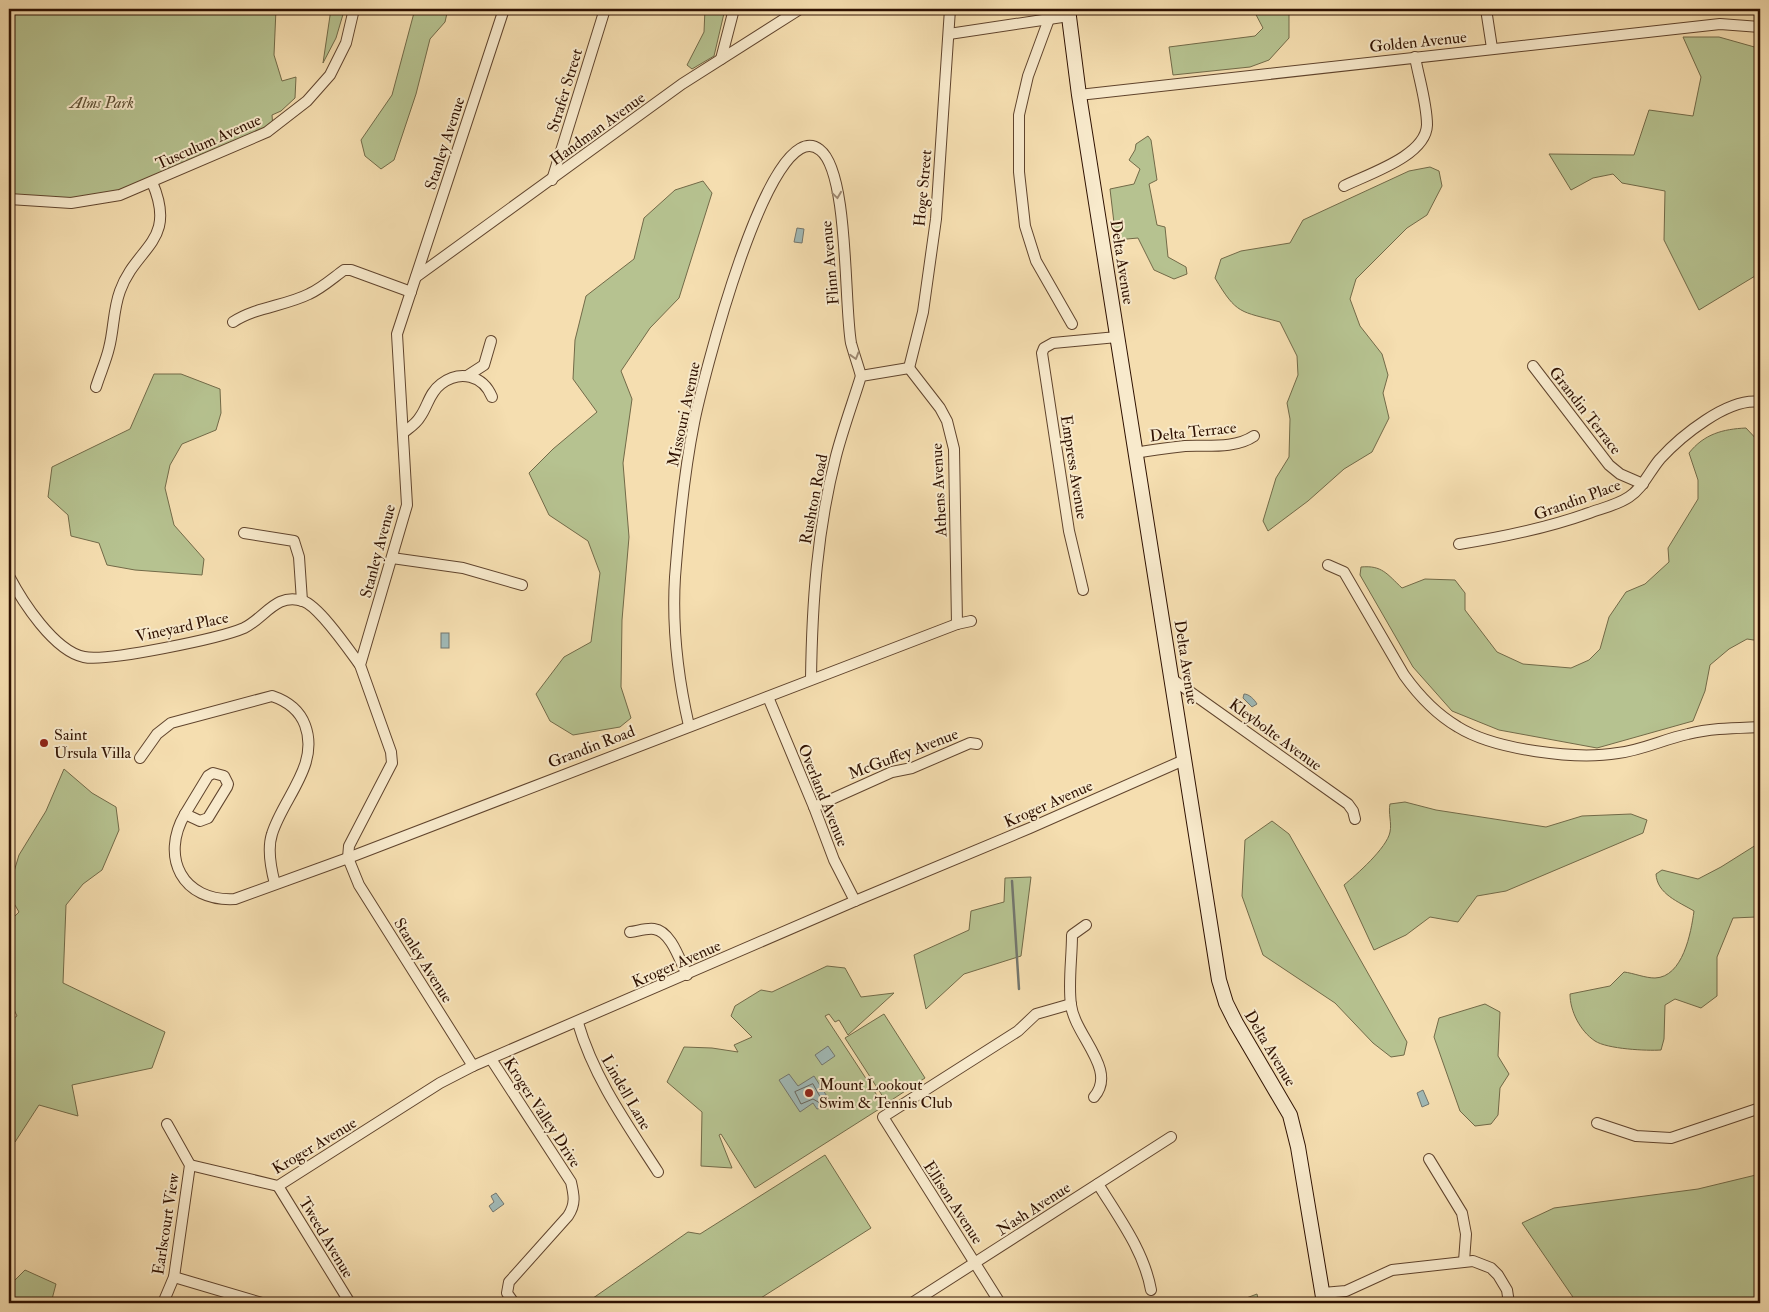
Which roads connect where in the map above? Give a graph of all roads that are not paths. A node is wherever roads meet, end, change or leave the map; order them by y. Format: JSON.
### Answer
{"nodes":[{"id":1,"x":354,"y":9,"type":"edge"},
{"id":2,"x":504,"y":9,"type":"edge"},
{"id":3,"x":605,"y":9,"type":"edge"},
{"id":4,"x":734,"y":9,"type":"edge"},
{"id":5,"x":800,"y":9,"type":"edge"},
{"id":6,"x":950,"y":9,"type":"edge"},
{"id":7,"x":1486,"y":9,"type":"edge"},
{"id":8,"x":1068,"y":12,"type":"edge"},
{"id":9,"x":1049,"y":19,"type":"junction"},
{"id":10,"x":1760,"y":27,"type":"edge"},
{"id":11,"x":949,"y":34,"type":"junction"},
{"id":12,"x":1492,"y":48,"type":"junction"},
{"id":13,"x":1415,"y":57,"type":"junction"},
{"id":14,"x":721,"y":59,"type":"junction"},
{"id":15,"x":1079,"y":95,"type":"junction"},
{"id":16,"x":821,"y":150,"type":"joint"},
{"id":17,"x":552,"y":180,"type":"junction"},
{"id":18,"x":152,"y":182,"type":"junction"},
{"id":19,"x":1344,"y":186,"type":"dead end"},
{"id":20,"x":9,"y":199,"type":"edge"},
{"id":21,"x":416,"y":277,"type":"junction"},
{"id":22,"x":411,"y":292,"type":"junction"},
{"id":23,"x":233,"y":322,"type":"dead end"},
{"id":24,"x":1072,"y":324,"type":"dead end"},
{"id":25,"x":1117,"y":337,"type":"junction"},
{"id":26,"x":491,"y":341,"type":"dead end"},
{"id":27,"x":1533,"y":366,"type":"dead end"},
{"id":28,"x":909,"y":368,"type":"junction"},
{"id":29,"x":467,"y":376,"type":"junction"},
{"id":30,"x":861,"y":376,"type":"junction"},
{"id":31,"x":96,"y":388,"type":"dead end"},
{"id":32,"x":492,"y":397,"type":"dead end"},
{"id":33,"x":1760,"y":402,"type":"edge"},
{"id":34,"x":403,"y":433,"type":"junction"},
{"id":35,"x":1254,"y":436,"type":"dead end"},
{"id":36,"x":1135,"y":453,"type":"junction"},
{"id":37,"x":1643,"y":484,"type":"junction"},
{"id":38,"x":244,"y":532,"type":"dead end"},
{"id":39,"x":1459,"y":544,"type":"dead end"},
{"id":40,"x":392,"y":558,"type":"junction"},
{"id":41,"x":1328,"y":565,"type":"dead end"},
{"id":42,"x":9,"y":576,"type":"edge"},
{"id":43,"x":522,"y":585,"type":"dead end"},
{"id":44,"x":1083,"y":590,"type":"dead end"},
{"id":45,"x":302,"y":601,"type":"junction"},
{"id":46,"x":971,"y":621,"type":"dead end"},
{"id":47,"x":956,"y":624,"type":"junction"},
{"id":48,"x":360,"y":665,"type":"junction"},
{"id":49,"x":811,"y":679,"type":"junction"},
{"id":50,"x":1172,"y":679,"type":"junction"},
{"id":51,"x":768,"y":698,"type":"junction"},
{"id":52,"x":689,"y":726,"type":"junction"},
{"id":53,"x":1760,"y":727,"type":"edge"},
{"id":54,"x":977,"y":744,"type":"dead end"},
{"id":55,"x":140,"y":758,"type":"dead end"},
{"id":56,"x":1184,"y":760,"type":"junction"},
{"id":57,"x":814,"y":808,"type":"junction"},
{"id":58,"x":185,"y":814,"type":"junction"},
{"id":59,"x":1355,"y":819,"type":"dead end"},
{"id":60,"x":348,"y":858,"type":"junction"},
{"id":61,"x":275,"y":884,"type":"junction"},
{"id":62,"x":855,"y":901,"type":"junction"},
{"id":63,"x":1086,"y":925,"type":"dead end"},
{"id":64,"x":630,"y":932,"type":"dead end"},
{"id":65,"x":687,"y":975,"type":"junction"},
{"id":66,"x":1070,"y":1004,"type":"junction"},
{"id":67,"x":578,"y":1023,"type":"junction"},
{"id":68,"x":491,"y":1059,"type":"junction"},
{"id":69,"x":473,"y":1066,"type":"junction"},
{"id":70,"x":1094,"y":1097,"type":"dead end"},
{"id":71,"x":1760,"y":1108,"type":"edge"},
{"id":72,"x":1597,"y":1123,"type":"dead end"},
{"id":73,"x":167,"y":1124,"type":"dead end"},
{"id":74,"x":1170,"y":1137,"type":"dead end"},
{"id":75,"x":1429,"y":1159,"type":"dead end"},
{"id":76,"x":190,"y":1165,"type":"junction"},
{"id":77,"x":658,"y":1172,"type":"dead end"},
{"id":78,"x":1098,"y":1184,"type":"junction"},
{"id":79,"x":278,"y":1186,"type":"junction"},
{"id":80,"x":1464,"y":1261,"type":"junction"},
{"id":81,"x":975,"y":1263,"type":"junction"},
{"id":82,"x":174,"y":1277,"type":"junction"},
{"id":83,"x":1151,"y":1290,"type":"dead end"},
{"id":84,"x":1323,"y":1298,"type":"edge"},
{"id":85,"x":162,"y":1303,"type":"edge"},
{"id":86,"x":262,"y":1303,"type":"edge"},
{"id":87,"x":350,"y":1303,"type":"edge"},
{"id":88,"x":514,"y":1303,"type":"edge"},
{"id":89,"x":912,"y":1303,"type":"edge"},
{"id":90,"x":1000,"y":1303,"type":"edge"},
{"id":91,"x":1509,"y":1303,"type":"edge"}],
"edges":[{"from":1,"to":18,"type":"street","name":"Tusculum Avenue"},
{"from":2,"to":21,"type":"street","name":"Stanley Avenue"},
{"from":3,"to":17,"type":"street","name":"Strafer Street"},
{"from":4,"to":14,"type":"street"},
{"from":5,"to":14,"type":"street","name":"Handman Avenue"},
{"from":6,"to":11,"type":"street","name":"Hoge Street"},
{"from":7,"to":12,"type":"street"},
{"from":8,"to":9,"type":"street"},
{"from":8,"to":15,"type":"main road","name":"Delta Avenue"},
{"from":9,"to":11,"type":"street"},
{"from":9,"to":24,"type":"street"},
{"from":10,"to":12,"type":"street","name":"Golden Avenue"},
{"from":11,"to":28,"type":"street","name":"Hoge Street"},
{"from":12,"to":13,"type":"street","name":"Golden Avenue"},
{"from":13,"to":15,"type":"street","name":"Golden Avenue"},
{"from":13,"to":19,"type":"street"},
{"from":14,"to":17,"type":"street","name":"Handman Avenue"},
{"from":15,"to":25,"type":"main road","name":"Delta Avenue"},
{"from":16,"to":30,"type":"street","name":"Flinn Avenue","one_way":true},
{"from":16,"to":52,"type":"street","name":"Missouri Avenue"},
{"from":17,"to":21,"type":"street","name":"Handman Avenue"},
{"from":18,"to":20,"type":"street","name":"Tusculum Avenue"},
{"from":18,"to":31,"type":"street"},
{"from":21,"to":22,"type":"street","name":"Stanley Avenue"},
{"from":22,"to":23,"type":"street"},
{"from":22,"to":34,"type":"street","name":"Stanley Avenue"},
{"from":25,"to":36,"type":"main road","name":"Delta Avenue"},
{"from":25,"to":44,"type":"street","name":"Empress Avenue"},
{"from":26,"to":29,"type":"street"},
{"from":27,"to":37,"type":"street","name":"Grandin Terrace"},
{"from":28,"to":30,"type":"street"},
{"from":28,"to":47,"type":"street","name":"Athens Avenue"},
{"from":29,"to":32,"type":"street"},
{"from":29,"to":34,"type":"street"},
{"from":30,"to":49,"type":"street","name":"Rushton Road"},
{"from":33,"to":37,"type":"street","name":"Grandin Place"},
{"from":34,"to":40,"type":"street","name":"Stanley Avenue"},
{"from":35,"to":36,"type":"street","name":"Delta Terrace"},
{"from":36,"to":50,"type":"main road","name":"Delta Avenue"},
{"from":37,"to":39,"type":"street","name":"Grandin Place"},
{"from":38,"to":45,"type":"street"},
{"from":40,"to":43,"type":"street"},
{"from":40,"to":48,"type":"street","name":"Stanley Avenue"},
{"from":41,"to":53,"type":"street"},
{"from":42,"to":45,"type":"street","name":"Vineyard Place"},
{"from":45,"to":48,"type":"street"},
{"from":46,"to":47,"type":"street","name":"Grandin Road"},
{"from":47,"to":49,"type":"street","name":"Grandin Road"},
{"from":48,"to":60,"type":"street"},
{"from":49,"to":51,"type":"street","name":"Grandin Road"},
{"from":50,"to":56,"type":"main road","name":"Delta Avenue"},
{"from":50,"to":59,"type":"street","name":"Kleybolte Avenue"},
{"from":51,"to":52,"type":"street","name":"Grandin Road"},
{"from":51,"to":57,"type":"street","name":"Overland Avenue"},
{"from":52,"to":60,"type":"street","name":"Grandin Road"},
{"from":54,"to":57,"type":"street","name":"McGuffey Avenue"},
{"from":55,"to":61,"type":"street"},
{"from":56,"to":62,"type":"street","name":"Kroger Avenue"},
{"from":56,"to":84,"type":"main road","name":"Delta Avenue"},
{"from":57,"to":62,"type":"street","name":"Overland Avenue"},
{"from":58,"to":58,"type":"street"},
{"from":58,"to":61,"type":"street","name":"Grandin Road"},
{"from":60,"to":61,"type":"street","name":"Grandin Road"},
{"from":60,"to":69,"type":"street","name":"Stanley Avenue"},
{"from":62,"to":65,"type":"street","name":"Kroger Avenue"},
{"from":63,"to":66,"type":"street"},
{"from":64,"to":65,"type":"street"},
{"from":65,"to":67,"type":"street","name":"Kroger Avenue"},
{"from":66,"to":70,"type":"street"},
{"from":66,"to":81,"type":"street","name":"Ellison Avenue"},
{"from":67,"to":68,"type":"street","name":"Kroger Avenue"},
{"from":67,"to":77,"type":"street","name":"Lindell Lane"},
{"from":68,"to":69,"type":"street","name":"Kroger Avenue"},
{"from":68,"to":88,"type":"street","name":"Kroger Valley Drive"},
{"from":69,"to":79,"type":"street","name":"Kroger Avenue"},
{"from":71,"to":72,"type":"street"},
{"from":73,"to":76,"type":"street","name":"Earlscourt View"},
{"from":74,"to":78,"type":"street","name":"Nash Avenue"},
{"from":75,"to":80,"type":"street"},
{"from":76,"to":79,"type":"street","name":"Kroger Avenue"},
{"from":76,"to":82,"type":"street","name":"Earlscourt View"},
{"from":78,"to":81,"type":"street","name":"Nash Avenue"},
{"from":78,"to":83,"type":"street"},
{"from":79,"to":87,"type":"street","name":"Tweed Avenue"},
{"from":80,"to":84,"type":"street"},
{"from":80,"to":91,"type":"street"},
{"from":81,"to":89,"type":"street","name":"Nash Avenue"},
{"from":81,"to":90,"type":"street","name":"Ellison Avenue"},
{"from":82,"to":85,"type":"street","name":"Earlscourt View"},
{"from":82,"to":86,"type":"street"}]}
